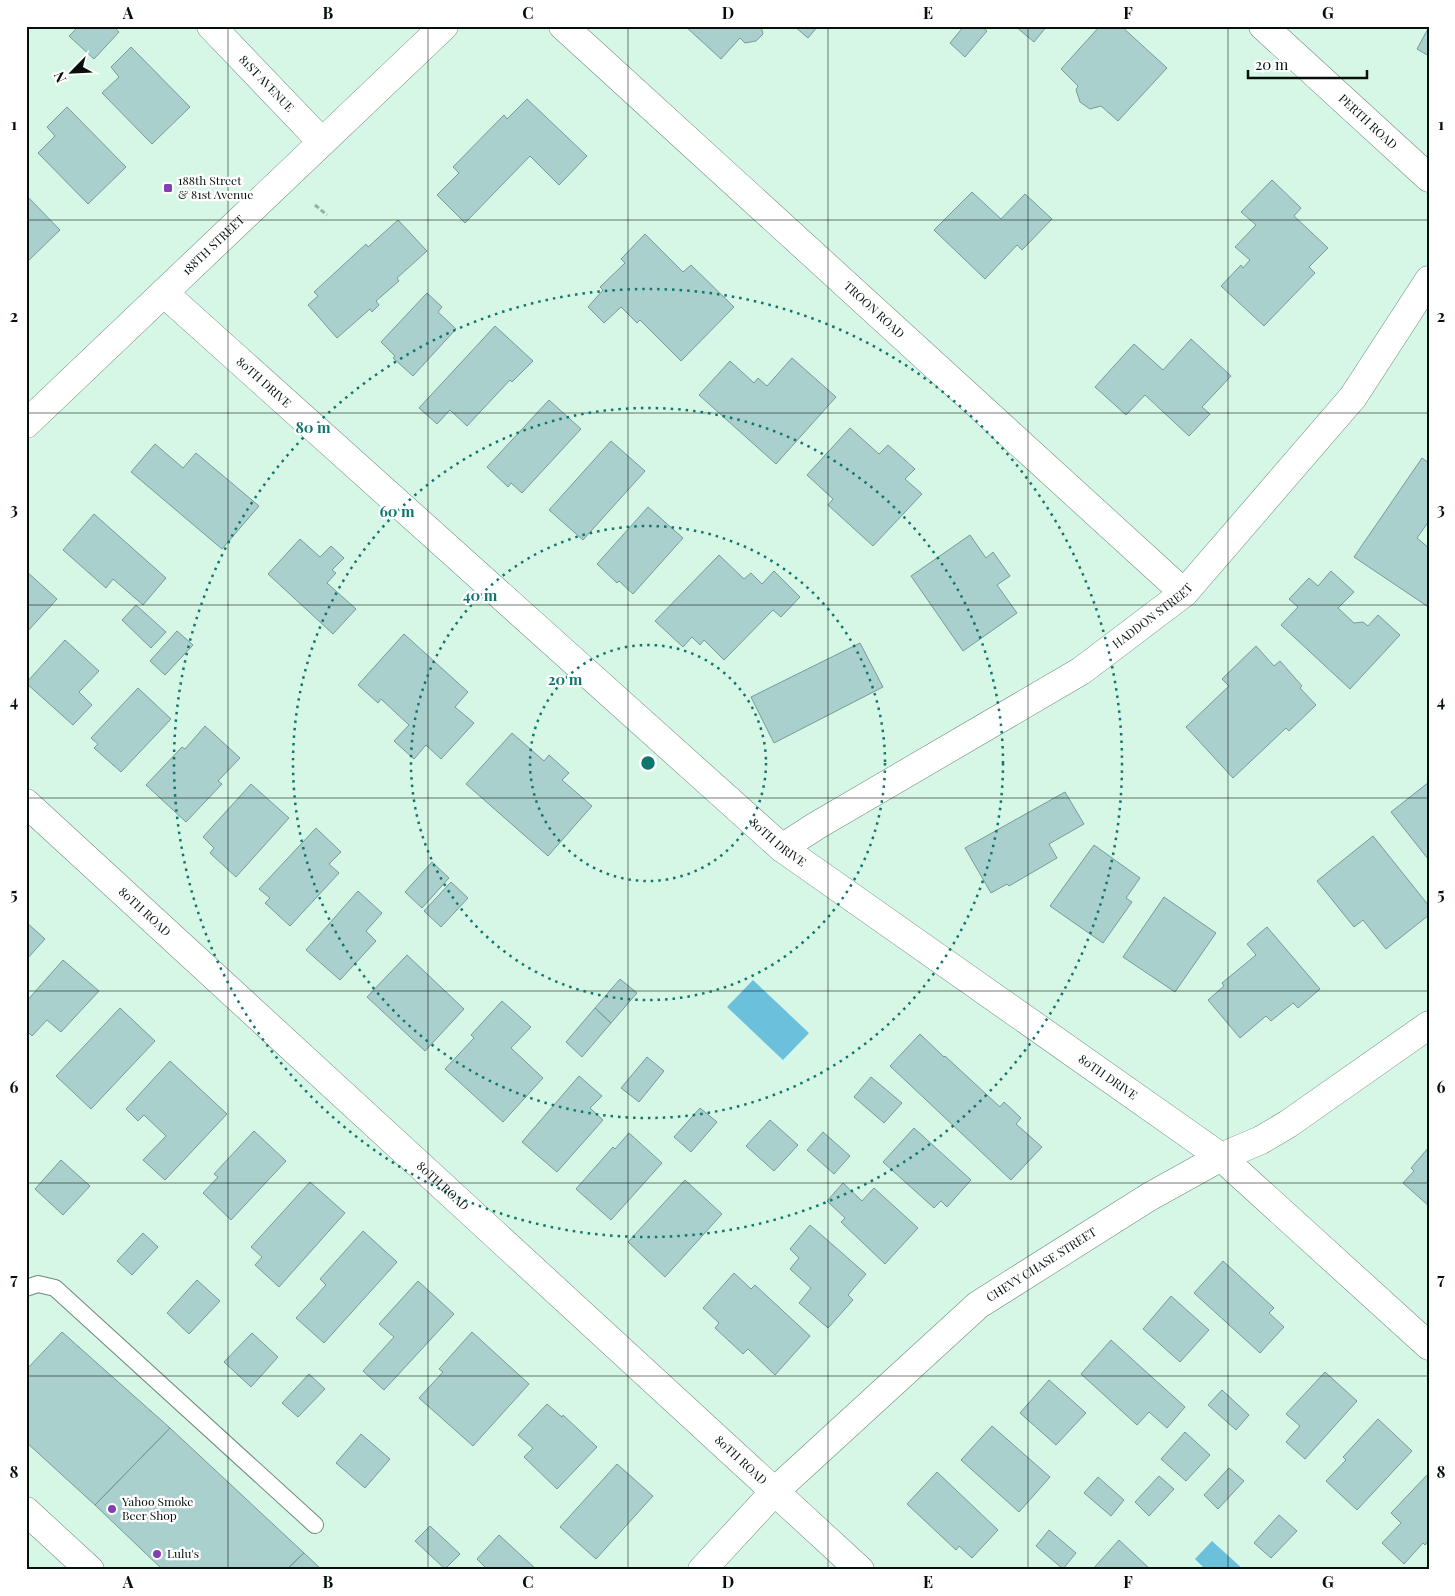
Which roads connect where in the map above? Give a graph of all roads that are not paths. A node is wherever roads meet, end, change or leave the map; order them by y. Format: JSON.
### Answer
{"nodes":[{"id":1,"x":211,"y":26,"type":"edge"},
{"id":2,"x":444,"y":26,"type":"edge"},
{"id":3,"x":563,"y":26,"type":"edge"},
{"id":4,"x":1263,"y":26,"type":"edge"},
{"id":5,"x":322,"y":142,"type":"junction"},
{"id":6,"x":1429,"y":178,"type":"edge"},
{"id":7,"x":1429,"y":280,"type":"edge"},
{"id":8,"x":164,"y":293,"type":"junction"},
{"id":9,"x":26,"y":424,"type":"edge"},
{"id":10,"x":1184,"y":593,"type":"junction"},
{"id":11,"x":26,"y":803,"type":"edge"},
{"id":12,"x":782,"y":848,"type":"junction"},
{"id":13,"x":1429,"y":1025,"type":"edge"},
{"id":14,"x":1222,"y":1157,"type":"junction"},
{"id":15,"x":26,"y":1288,"type":"edge"},
{"id":16,"x":1429,"y":1346,"type":"edge"},
{"id":17,"x":775,"y":1491,"type":"junction"},
{"id":18,"x":26,"y":1511,"type":"edge"},
{"id":19,"x":315,"y":1525,"type":"dead end"},
{"id":20,"x":90,"y":1570,"type":"edge"},
{"id":21,"x":702,"y":1570,"type":"edge"},
{"id":22,"x":860,"y":1570,"type":"edge"}],
"edges":[{"from":1,"to":5,"type":"street","name":"81ST AVENUE"},
{"from":2,"to":5,"type":"street","name":"188TH STREET"},
{"from":3,"to":10,"type":"street","name":"TROON ROAD"},
{"from":4,"to":6,"type":"street","name":"PERTH ROAD"},
{"from":5,"to":8,"type":"street","name":"188TH STREET"},
{"from":7,"to":10,"type":"street","name":"HADDON STREET"},
{"from":8,"to":9,"type":"street","name":"188TH STREET"},
{"from":8,"to":12,"type":"street","name":"80TH DRIVE"},
{"from":10,"to":12,"type":"street","name":"HADDON STREET"},
{"from":11,"to":17,"type":"street","name":"80TH ROAD"},
{"from":12,"to":14,"type":"street","name":"80TH DRIVE"},
{"from":13,"to":14,"type":"street","name":"CHEVY CHASE STREET"},
{"from":14,"to":16,"type":"street","name":"80TH DRIVE"},
{"from":14,"to":17,"type":"street","name":"CHEVY CHASE STREET"},
{"from":15,"to":19,"type":"lane"},
{"from":17,"to":21,"type":"street","name":"CHEVY CHASE STREET"},
{"from":17,"to":22,"type":"street","name":"80TH ROAD"},
{"from":18,"to":20,"type":"street"}]}
